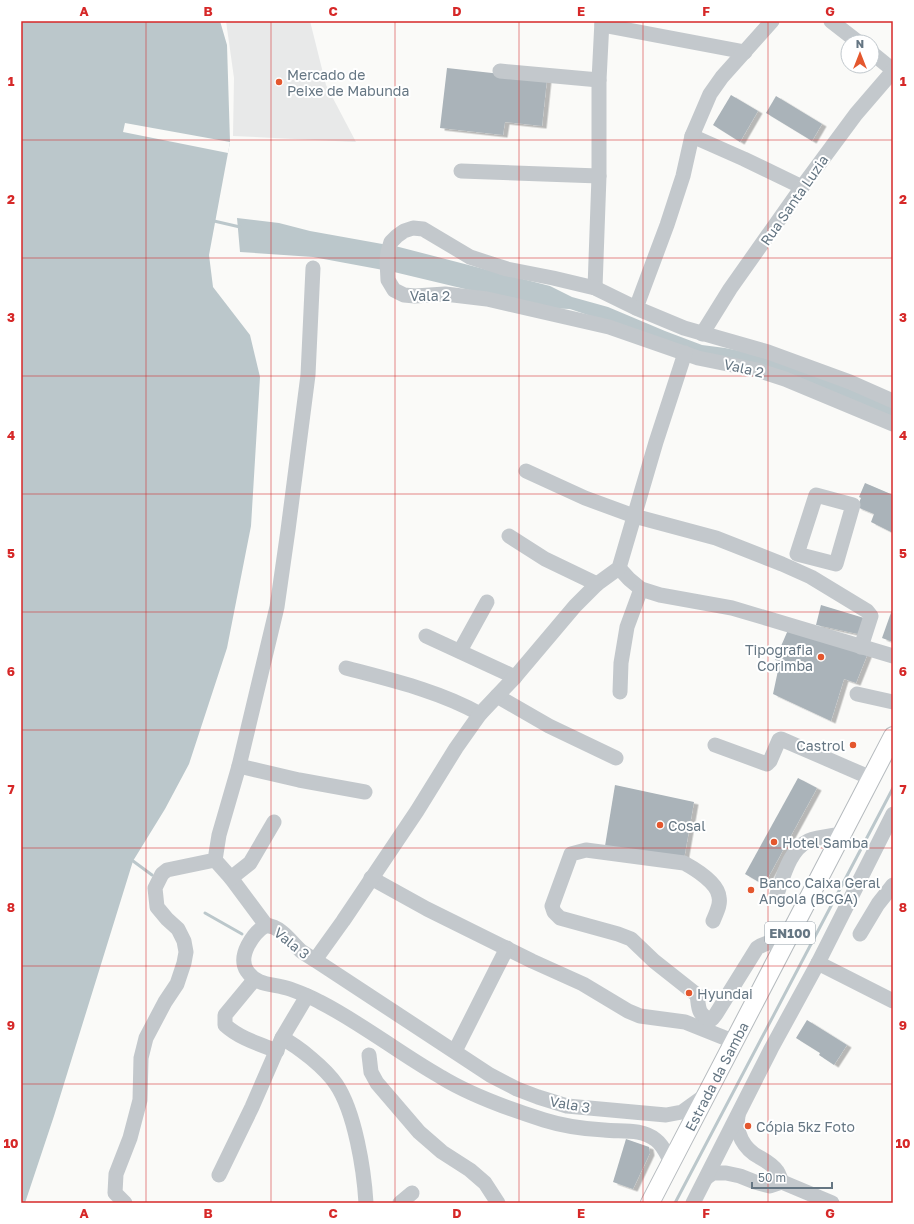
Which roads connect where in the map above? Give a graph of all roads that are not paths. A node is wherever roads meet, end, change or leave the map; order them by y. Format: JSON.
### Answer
{"nodes":[{"id":1,"x":772,"y":21,"type":"edge"},
{"id":2,"x":831,"y":21,"type":"edge"},
{"id":3,"x":602,"y":23,"type":"edge"},
{"id":4,"x":848,"y":34,"type":"edge"},
{"id":5,"x":745,"y":52,"type":"junction"},
{"id":6,"x":880,"y":59,"type":"edge"},
{"id":7,"x":893,"y":70,"type":"edge"},
{"id":8,"x":500,"y":71,"type":"dead end"},
{"id":9,"x":599,"y":80,"type":"junction"},
{"id":10,"x":692,"y":136,"type":"junction"},
{"id":11,"x":461,"y":171,"type":"dead end"},
{"id":12,"x":598,"y":176,"type":"junction"},
{"id":13,"x":802,"y":187,"type":"junction"},
{"id":14,"x":313,"y":268,"type":"dead end"},
{"id":15,"x":595,"y":288,"type":"junction"},
{"id":16,"x":636,"y":308,"type":"junction"},
{"id":17,"x":702,"y":334,"type":"junction"},
{"id":18,"x":685,"y":353,"type":"junction"},
{"id":19,"x":893,"y":401,"type":"edge"},
{"id":20,"x":893,"y":424,"type":"edge"},
{"id":21,"x":526,"y":471,"type":"dead end"},
{"id":22,"x":634,"y":516,"type":"junction"},
{"id":23,"x":509,"y":536,"type":"dead end"},
{"id":24,"x":811,"y":558,"type":"junction"},
{"id":25,"x":619,"y":568,"type":"junction"},
{"id":26,"x":805,"y":574,"type":"junction"},
{"id":27,"x":597,"y":584,"type":"junction"},
{"id":28,"x":641,"y":589,"type":"junction"},
{"id":29,"x":487,"y":602,"type":"dead end"},
{"id":30,"x":426,"y":636,"type":"dead end"},
{"id":31,"x":861,"y":647,"type":"junction"},
{"id":32,"x":460,"y":651,"type":"junction"},
{"id":33,"x":893,"y":656,"type":"edge"},
{"id":34,"x":346,"y":668,"type":"dead end"},
{"id":35,"x":515,"y":677,"type":"junction"},
{"id":36,"x":620,"y":692,"type":"dead end"},
{"id":37,"x":857,"y":694,"type":"dead end"},
{"id":38,"x":497,"y":696,"type":"junction"},
{"id":39,"x":893,"y":702,"type":"edge"},
{"id":40,"x":480,"y":714,"type":"junction"},
{"id":41,"x":893,"y":736,"type":"edge"},
{"id":42,"x":715,"y":745,"type":"dead end"},
{"id":43,"x":616,"y":758,"type":"dead end"},
{"id":44,"x":893,"y":760,"type":"edge"},
{"id":45,"x":239,"y":766,"type":"junction"},
{"id":46,"x":871,"y":778,"type":"junction"},
{"id":47,"x":365,"y":792,"type":"dead end"},
{"id":48,"x":893,"y":814,"type":"edge"},
{"id":49,"x":274,"y":822,"type":"dead end"},
{"id":50,"x":842,"y":834,"type":"junction"},
{"id":51,"x":215,"y":860,"type":"junction"},
{"id":52,"x":231,"y":878,"type":"junction"},
{"id":53,"x":371,"y":878,"type":"junction"},
{"id":54,"x":893,"y":885,"type":"edge"},
{"id":55,"x":776,"y":897,"type":"dead end"},
{"id":56,"x":713,"y":921,"type":"dead end"},
{"id":57,"x":262,"y":927,"type":"junction"},
{"id":58,"x":860,"y":934,"type":"dead end"},
{"id":59,"x":786,"y":940,"type":"junction"},
{"id":60,"x":507,"y":948,"type":"junction"},
{"id":61,"x":315,"y":960,"type":"junction"},
{"id":62,"x":818,"y":963,"type":"junction"},
{"id":63,"x":254,"y":980,"type":"junction"},
{"id":64,"x":307,"y":996,"type":"junction"},
{"id":65,"x":893,"y":1001,"type":"edge"},
{"id":66,"x":734,"y":1042,"type":"junction"},
{"id":67,"x":280,"y":1045,"type":"junction"},
{"id":68,"x":455,"y":1051,"type":"junction"},
{"id":69,"x":369,"y":1055,"type":"dead end"},
{"id":70,"x":708,"y":1093,"type":"junction"},
{"id":71,"x":739,"y":1112,"type":"junction"},
{"id":72,"x":671,"y":1162,"type":"junction"},
{"id":73,"x":219,"y":1175,"type":"dead end"},
{"id":74,"x":706,"y":1178,"type":"junction"},
{"id":75,"x":782,"y":1182,"type":"junction"},
{"id":76,"x":412,"y":1193,"type":"dead end"},
{"id":77,"x":698,"y":1199,"type":"edge"},
{"id":78,"x":125,"y":1203,"type":"edge"},
{"id":79,"x":366,"y":1203,"type":"edge"},
{"id":80,"x":400,"y":1203,"type":"edge"},
{"id":81,"x":498,"y":1203,"type":"edge"},
{"id":82,"x":650,"y":1203,"type":"edge"},
{"id":83,"x":662,"y":1203,"type":"edge"},
{"id":84,"x":832,"y":1203,"type":"edge"}],
"edges":[{"from":1,"to":5,"type":"street"},
{"from":2,"to":4,"type":"street"},
{"from":3,"to":5,"type":"street"},
{"from":3,"to":9,"type":"street"},
{"from":5,"to":10,"type":"street"},
{"from":6,"to":7,"type":"street"},
{"from":7,"to":13,"type":"street","name":"Rua Santa Luzia"},
{"from":8,"to":9,"type":"street"},
{"from":9,"to":12,"type":"street"},
{"from":10,"to":13,"type":"street"},
{"from":10,"to":16,"type":"street"},
{"from":11,"to":12,"type":"street"},
{"from":12,"to":15,"type":"street"},
{"from":13,"to":17,"type":"street","name":"Rua Santa Luzia"},
{"from":14,"to":45,"type":"street"},
{"from":15,"to":16,"type":"street","name":"Vala 2"},
{"from":15,"to":18,"type":"street","name":"Vala 2"},
{"from":16,"to":17,"type":"street","name":"Vala 2"},
{"from":17,"to":19,"type":"street","name":"Vala 2"},
{"from":18,"to":20,"type":"street","name":"Vala 2"},
{"from":18,"to":22,"type":"street"},
{"from":21,"to":22,"type":"street"},
{"from":22,"to":25,"type":"street"},
{"from":22,"to":26,"type":"street"},
{"from":23,"to":27,"type":"street"},
{"from":24,"to":24,"type":"street"},
{"from":24,"to":26,"type":"street"},
{"from":25,"to":27,"type":"street"},
{"from":25,"to":28,"type":"street"},
{"from":26,"to":31,"type":"street"},
{"from":27,"to":35,"type":"street"},
{"from":28,"to":31,"type":"street"},
{"from":28,"to":36,"type":"street"},
{"from":29,"to":32,"type":"street"},
{"from":30,"to":32,"type":"street"},
{"from":31,"to":33,"type":"street"},
{"from":32,"to":35,"type":"street"},
{"from":34,"to":40,"type":"street"},
{"from":35,"to":38,"type":"street"},
{"from":37,"to":39,"type":"street"},
{"from":38,"to":40,"type":"street"},
{"from":38,"to":43,"type":"street"},
{"from":40,"to":53,"type":"street"},
{"from":41,"to":46,"type":"main road","name":"Estrada da Samba","number":"EN100"},
{"from":42,"to":46,"type":"street"},
{"from":44,"to":83,"type":"main road","name":"Estrada da Samba","number":"EN100"},
{"from":45,"to":47,"type":"street"},
{"from":45,"to":51,"type":"street"},
{"from":46,"to":50,"type":"main road","name":"Estrada da Samba","number":"EN100"},
{"from":48,"to":62,"type":"street"},
{"from":49,"to":52,"type":"street"},
{"from":50,"to":55,"type":"street"},
{"from":50,"to":59,"type":"main road","name":"Estrada da Samba","number":"EN100"},
{"from":51,"to":52,"type":"street"},
{"from":51,"to":78,"type":"street"},
{"from":52,"to":57,"type":"street"},
{"from":53,"to":60,"type":"street"},
{"from":53,"to":61,"type":"street"},
{"from":54,"to":58,"type":"street"},
{"from":56,"to":59,"type":"street"},
{"from":57,"to":61,"type":"street","name":"Vala 3"},
{"from":57,"to":63,"type":"street","name":"Vala 3"},
{"from":59,"to":66,"type":"main road","name":"Estrada da Samba","number":"EN100"},
{"from":60,"to":66,"type":"street"},
{"from":60,"to":68,"type":"street"},
{"from":61,"to":68,"type":"street","name":"Vala 3"},
{"from":62,"to":65,"type":"street"},
{"from":62,"to":71,"type":"street"},
{"from":63,"to":64,"type":"street","name":"Vala 3"},
{"from":63,"to":67,"type":"street"},
{"from":64,"to":67,"type":"street"},
{"from":64,"to":72,"type":"street","name":"Vala 3"},
{"from":66,"to":70,"type":"main road","name":"Estrada da Samba","number":"EN100"},
{"from":67,"to":73,"type":"street"},
{"from":67,"to":79,"type":"street"},
{"from":68,"to":70,"type":"street","name":"Vala 3"},
{"from":69,"to":81,"type":"street"},
{"from":70,"to":72,"type":"main road","name":"Estrada da Samba","number":"EN100"},
{"from":71,"to":74,"type":"street"},
{"from":71,"to":75,"type":"street"},
{"from":72,"to":82,"type":"main road","name":"Estrada da Samba","number":"EN100"},
{"from":74,"to":75,"type":"street"},
{"from":74,"to":77,"type":"street"},
{"from":75,"to":84,"type":"street"},
{"from":76,"to":80,"type":"street"}]}
